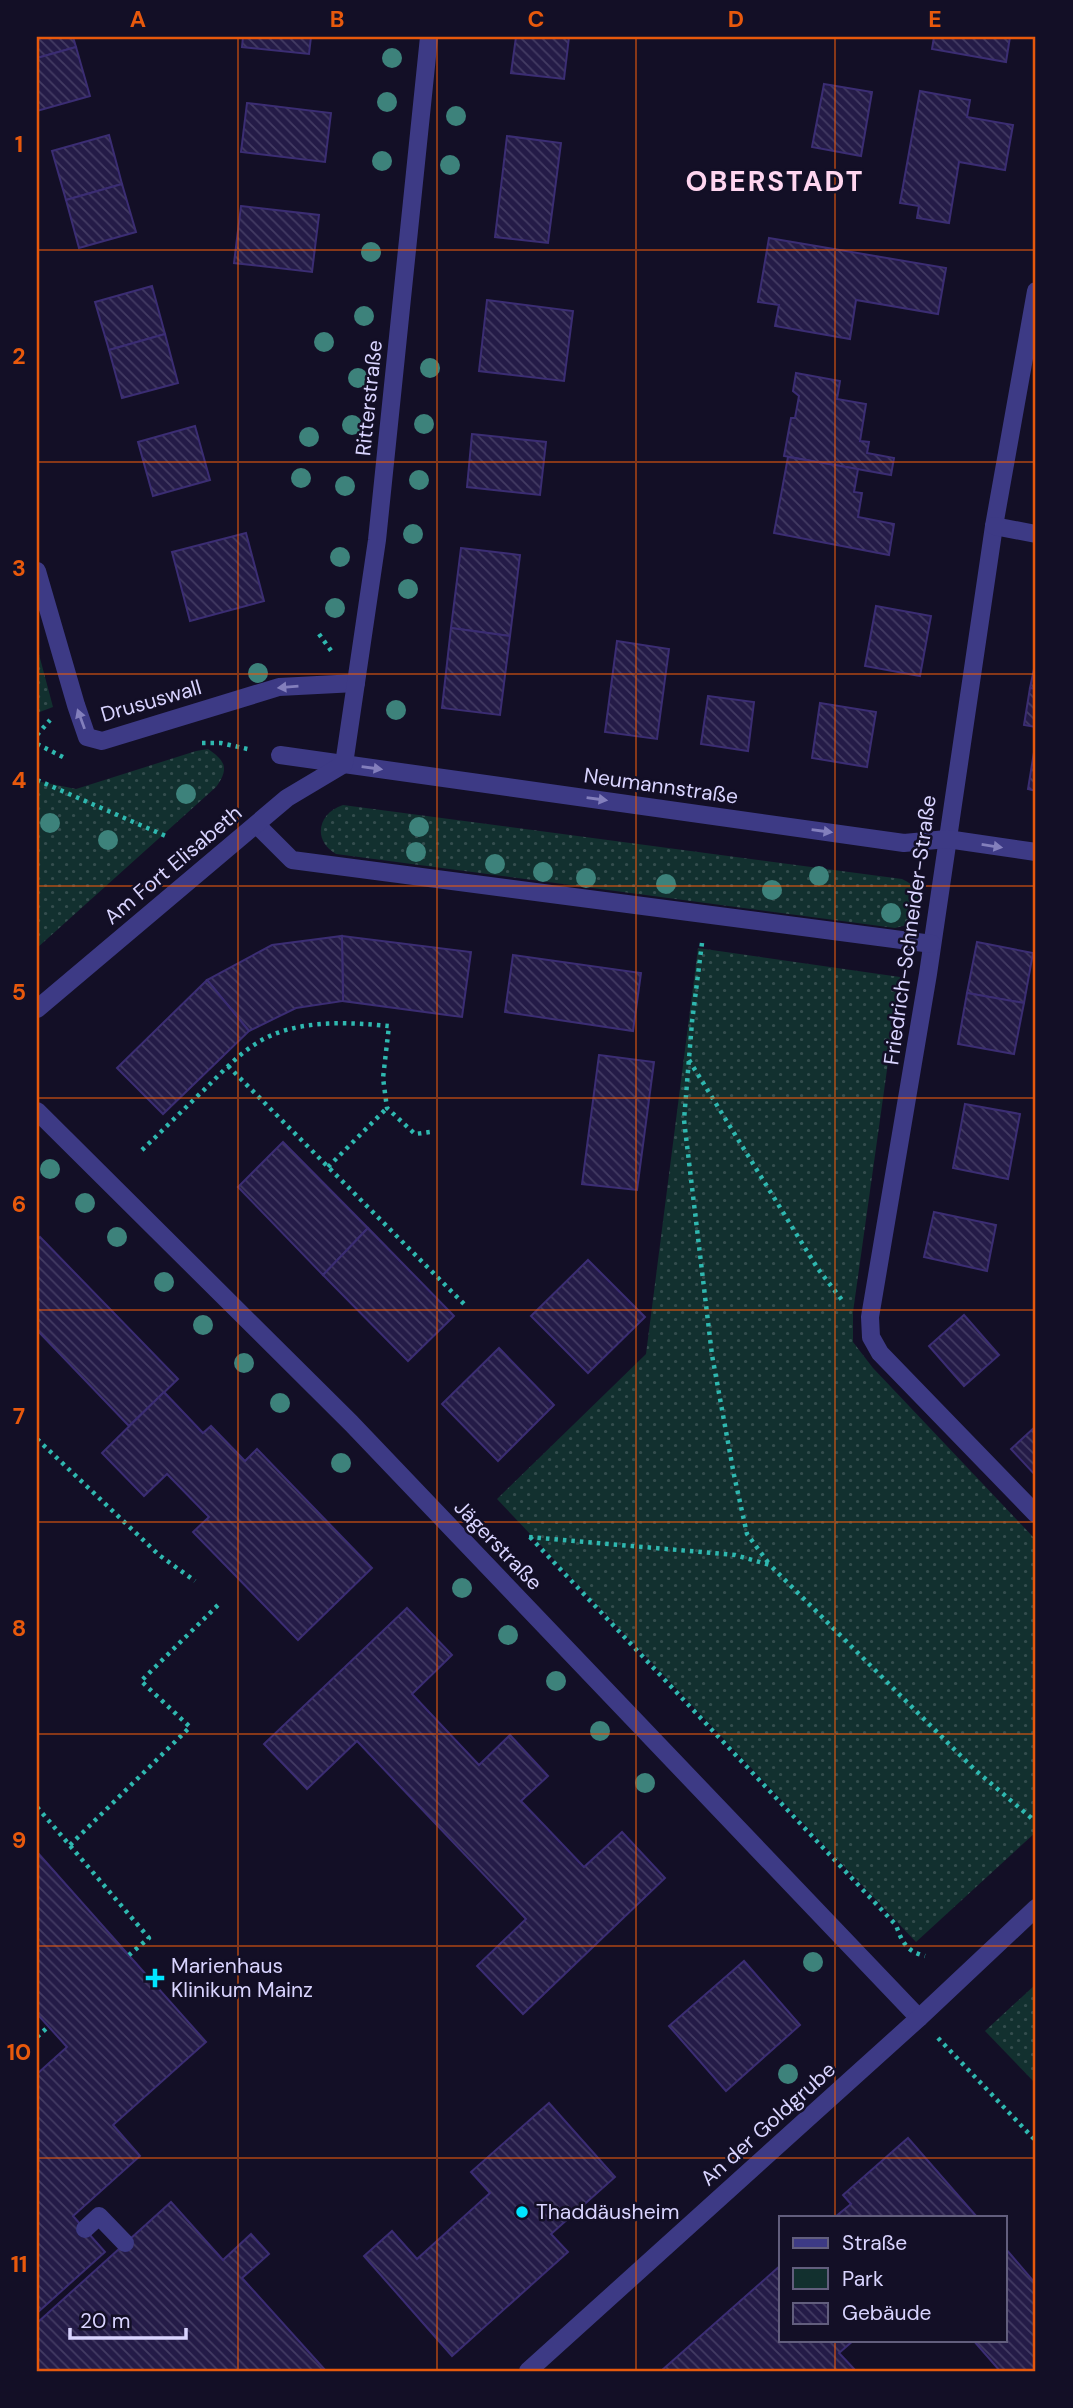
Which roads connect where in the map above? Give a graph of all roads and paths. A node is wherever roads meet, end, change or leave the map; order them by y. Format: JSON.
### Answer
{"nodes":[{"id":1,"x":429,"y":37,"type":"edge"},
{"id":2,"x":1036,"y":291,"type":"edge"},
{"id":3,"x":994,"y":526,"type":"junction"},
{"id":4,"x":1036,"y":534,"type":"edge"},
{"id":5,"x":37,"y":571,"type":"edge"},
{"id":6,"x":356,"y":683,"type":"junction"},
{"id":7,"x":280,"y":755,"type":"dead end"},
{"id":8,"x":344,"y":764,"type":"junction"},
{"id":9,"x":37,"y":780,"type":"edge"},
{"id":10,"x":257,"y":825,"type":"junction"},
{"id":11,"x":168,"y":837,"type":"dead end"},
{"id":12,"x":947,"y":839,"type":"junction"},
{"id":13,"x":1036,"y":852,"type":"edge"},
{"id":14,"x":705,"y":916,"type":"junction"},
{"id":15,"x":932,"y":944,"type":"junction"},
{"id":16,"x":37,"y":1009,"type":"edge"},
{"id":17,"x":689,"y":1059,"type":"junction"},
{"id":18,"x":228,"y":1066,"type":"junction"},
{"id":19,"x":387,"y":1108,"type":"junction"},
{"id":20,"x":37,"y":1111,"type":"edge"},
{"id":21,"x":430,"y":1132,"type":"dead end"},
{"id":22,"x":142,"y":1150,"type":"dead end"},
{"id":23,"x":328,"y":1167,"type":"junction"},
{"id":24,"x":467,"y":1307,"type":"dead end"},
{"id":25,"x":871,"y":1337,"type":"junction"},
{"id":26,"x":37,"y":1439,"type":"edge"},
{"id":27,"x":1036,"y":1514,"type":"edge"},
{"id":28,"x":770,"y":1566,"type":"junction"},
{"id":29,"x":195,"y":1581,"type":"dead end"},
{"id":30,"x":218,"y":1605,"type":"dead end"},
{"id":31,"x":37,"y":1807,"type":"edge"},
{"id":32,"x":1036,"y":1822,"type":"edge"},
{"id":33,"x":69,"y":1844,"type":"junction"},
{"id":34,"x":1036,"y":1908,"type":"edge"},
{"id":35,"x":129,"y":1955,"type":"dead end"},
{"id":36,"x":925,"y":1956,"type":"dead end"},
{"id":37,"x":919,"y":2018,"type":"junction"},
{"id":38,"x":49,"y":2026,"type":"dead end"},
{"id":39,"x":37,"y":2037,"type":"edge"},
{"id":40,"x":944,"y":2044,"type":"dead end"},
{"id":41,"x":1036,"y":2141,"type":"edge"},
{"id":42,"x":85,"y":2229,"type":"dead end"},
{"id":43,"x":125,"y":2243,"type":"dead end"},
{"id":44,"x":528,"y":2371,"type":"edge"}],
"edges":[{"from":1,"to":6,"type":"street","name":"Ritterstraße"},
{"from":2,"to":3,"type":"street","name":"Friedrich-Schneider-Straße"},
{"from":3,"to":4,"type":"street"},
{"from":3,"to":12,"type":"street","name":"Friedrich-Schneider-Straße"},
{"from":6,"to":5,"type":"street","name":"Drususwall","one_way":true},
{"from":6,"to":8,"type":"street","name":"Ritterstraße"},
{"from":7,"to":8,"type":"street","name":"Neumannstraße"},
{"from":8,"to":10,"type":"street","name":"Am Fort Elisabeth"},
{"from":8,"to":12,"type":"street","name":"Neumannstraße","one_way":true},
{"from":9,"to":11,"type":"path"},
{"from":10,"to":14,"type":"street"},
{"from":10,"to":16,"type":"street","name":"Am Fort Elisabeth"},
{"from":12,"to":13,"type":"street","name":"Neumannstraße","one_way":true},
{"from":12,"to":15,"type":"street","name":"Friedrich-Schneider-Straße"},
{"from":14,"to":15,"type":"street"},
{"from":14,"to":17,"type":"path"},
{"from":15,"to":25,"type":"street","name":"Friedrich-Schneider-Straße"},
{"from":17,"to":25,"type":"path"},
{"from":17,"to":28,"type":"path"},
{"from":18,"to":19,"type":"path"},
{"from":18,"to":22,"type":"path"},
{"from":18,"to":23,"type":"path"},
{"from":19,"to":21,"type":"path"},
{"from":19,"to":23,"type":"path"},
{"from":20,"to":37,"type":"street","name":"Jägerstraße"},
{"from":23,"to":24,"type":"path"},
{"from":25,"to":27,"type":"street"},
{"from":26,"to":29,"type":"path"},
{"from":28,"to":32,"type":"path"},
{"from":28,"to":36,"type":"path"},
{"from":30,"to":33,"type":"path"},
{"from":31,"to":33,"type":"path"},
{"from":33,"to":35,"type":"path"},
{"from":34,"to":37,"type":"street","name":"An der Goldgrube"},
{"from":37,"to":44,"type":"street","name":"An der Goldgrube"},
{"from":38,"to":39,"type":"path"},
{"from":40,"to":41,"type":"path"},
{"from":42,"to":43,"type":"street"}]}
